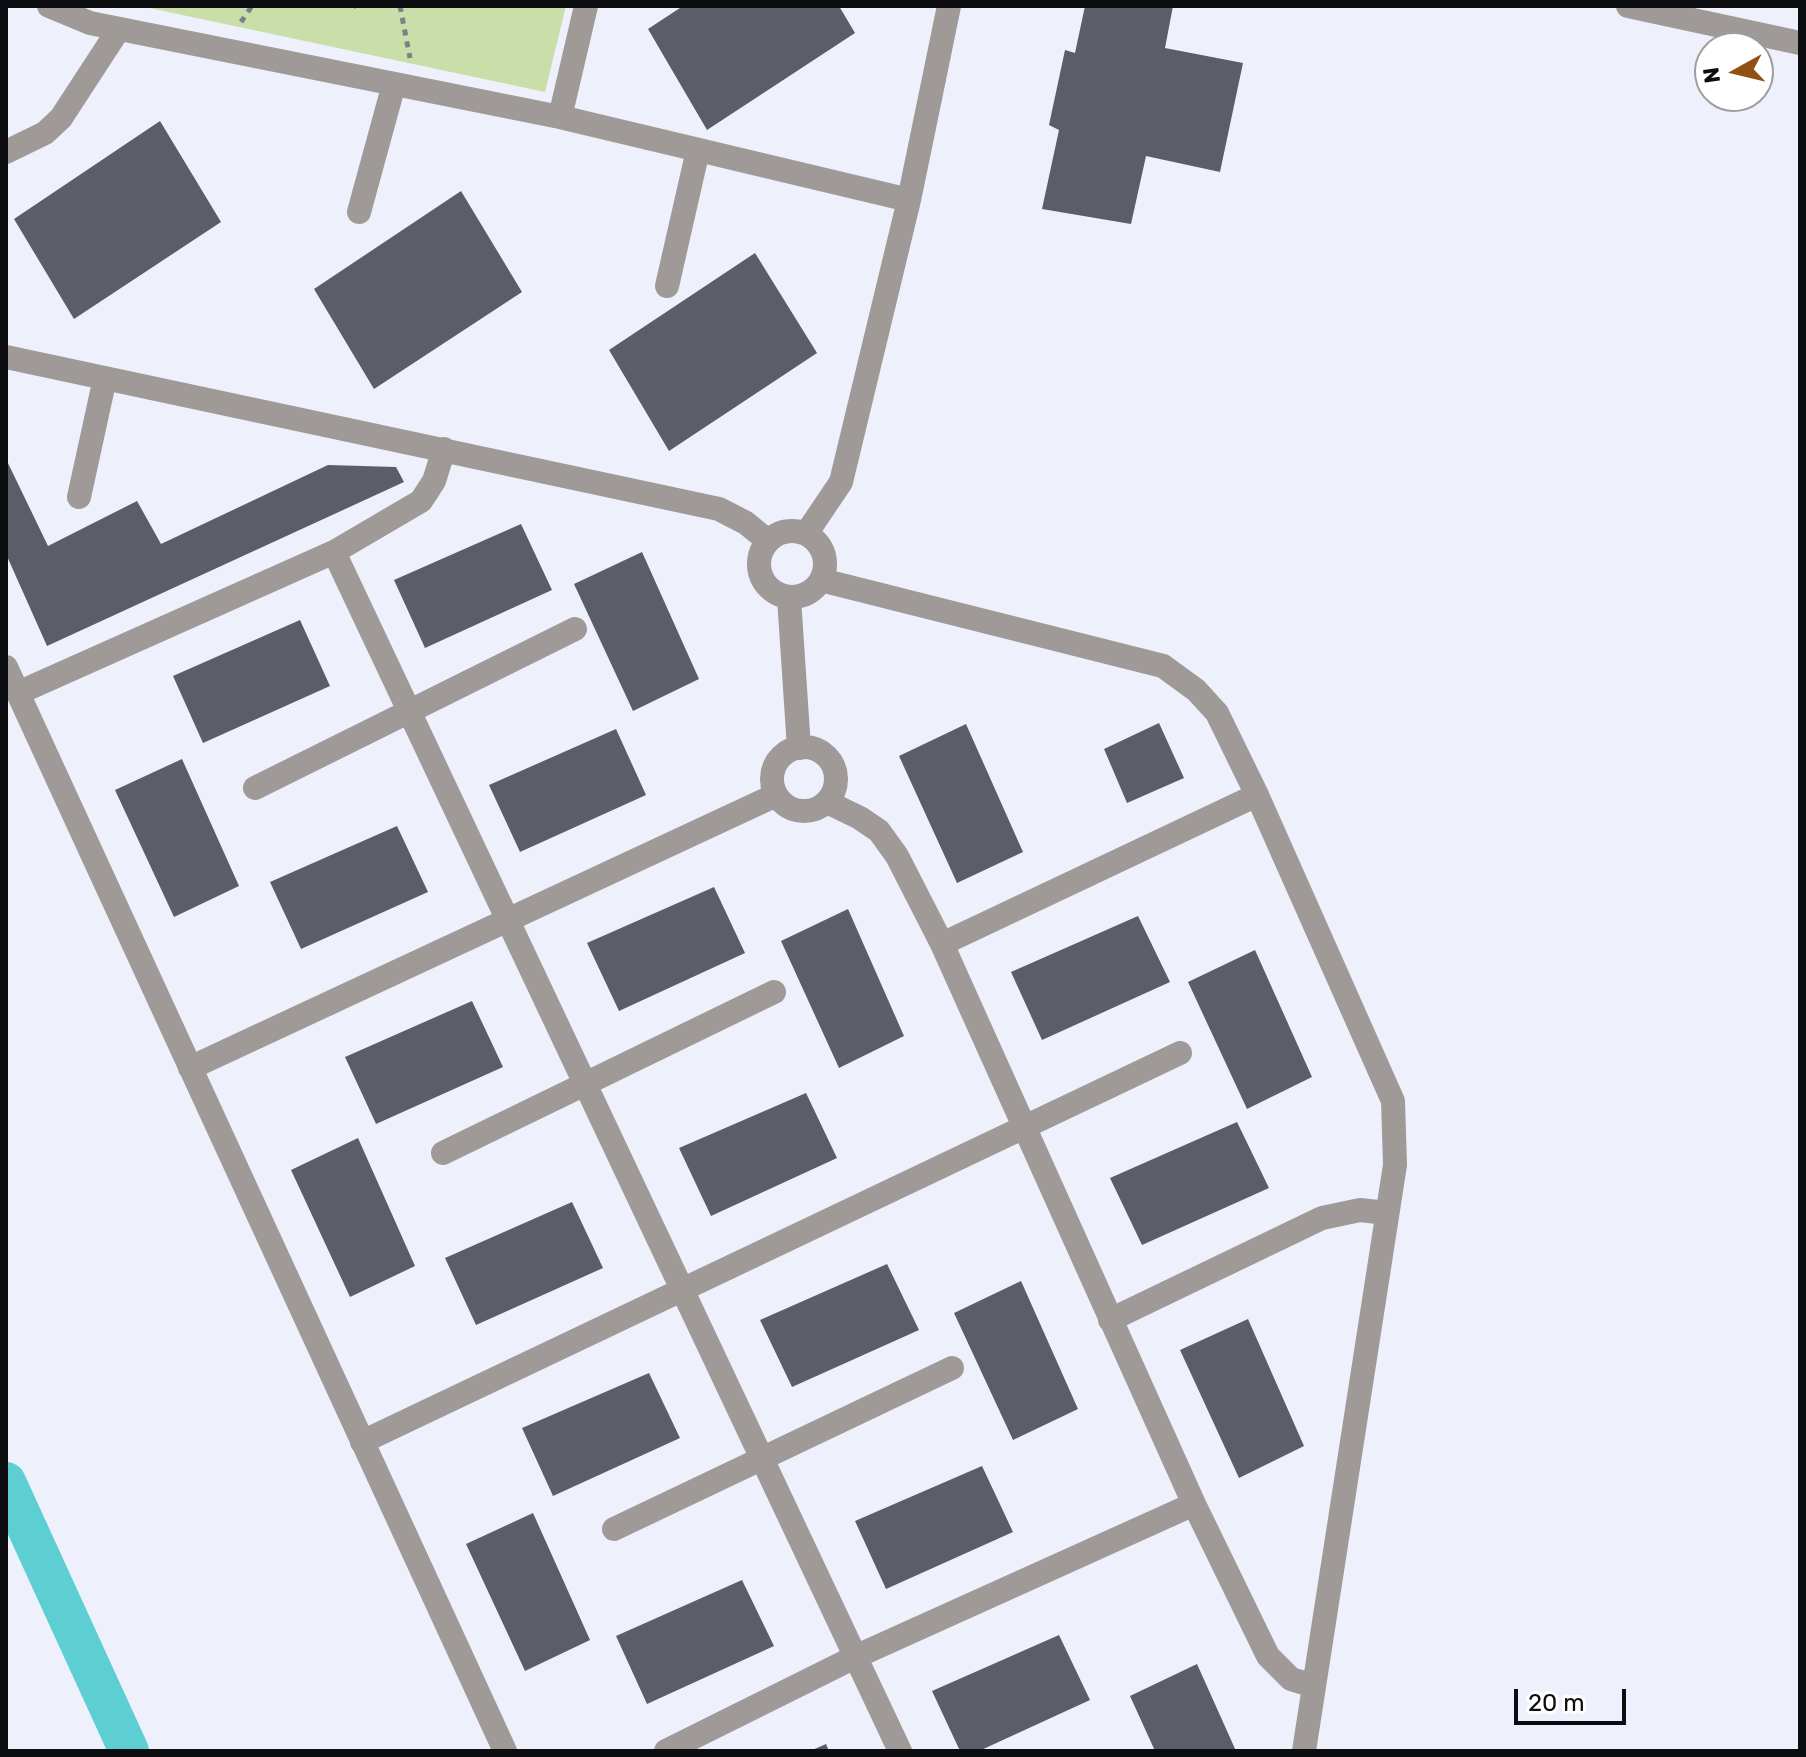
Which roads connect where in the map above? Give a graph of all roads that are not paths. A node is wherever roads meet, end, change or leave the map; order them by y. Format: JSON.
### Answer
{"nodes":[{"id":1,"x":49,"y":6,"type":"edge"},
{"id":2,"x":586,"y":6,"type":"edge"},
{"id":3,"x":949,"y":6,"type":"edge"},
{"id":4,"x":1628,"y":6,"type":"edge"},
{"id":5,"x":119,"y":29,"type":"junction"},
{"id":6,"x":1800,"y":43,"type":"edge"},
{"id":7,"x":394,"y":84,"type":"junction"},
{"id":8,"x":560,"y":117,"type":"junction"},
{"id":9,"x":698,"y":150,"type":"junction"},
{"id":10,"x":6,"y":152,"type":"edge"},
{"id":11,"x":909,"y":200,"type":"junction"},
{"id":12,"x":359,"y":212,"type":"dead end"},
{"id":13,"x":667,"y":286,"type":"dead end"},
{"id":14,"x":6,"y":357,"type":"edge"},
{"id":15,"x":105,"y":378,"type":"junction"},
{"id":16,"x":444,"y":449,"type":"junction"},
{"id":17,"x":79,"y":497,"type":"dead end"},
{"id":18,"x":806,"y":534,"type":"junction"},
{"id":19,"x":768,"y":541,"type":"junction"},
{"id":20,"x":334,"y":552,"type":"junction"},
{"id":21,"x":821,"y":580,"type":"junction"},
{"id":22,"x":789,"y":598,"type":"junction"},
{"id":23,"x":575,"y":629,"type":"dead end"},
{"id":24,"x":6,"y":667,"type":"edge"},
{"id":25,"x":18,"y":693,"type":"junction"},
{"id":26,"x":410,"y":711,"type":"junction"},
{"id":27,"x":799,"y":748,"type":"junction"},
{"id":28,"x":255,"y":788,"type":"dead end"},
{"id":29,"x":776,"y":795,"type":"junction"},
{"id":30,"x":1257,"y":795,"type":"junction"},
{"id":31,"x":827,"y":802,"type":"junction"},
{"id":32,"x":510,"y":920,"type":"junction"},
{"id":33,"x":942,"y":944,"type":"junction"},
{"id":34,"x":774,"y":992,"type":"dead end"},
{"id":35,"x":1180,"y":1053,"type":"dead end"},
{"id":36,"x":190,"y":1068,"type":"junction"},
{"id":37,"x":586,"y":1084,"type":"junction"},
{"id":38,"x":1023,"y":1129,"type":"junction"},
{"id":39,"x":443,"y":1153,"type":"dead end"},
{"id":40,"x":1387,"y":1213,"type":"junction"},
{"id":41,"x":682,"y":1291,"type":"junction"},
{"id":42,"x":1110,"y":1320,"type":"junction"},
{"id":43,"x":952,"y":1368,"type":"dead end"},
{"id":44,"x":362,"y":1442,"type":"junction"},
{"id":45,"x":761,"y":1458,"type":"junction"},
{"id":46,"x":1194,"y":1504,"type":"junction"},
{"id":47,"x":614,"y":1529,"type":"dead end"},
{"id":48,"x":855,"y":1657,"type":"junction"},
{"id":49,"x":1314,"y":1686,"type":"junction"},
{"id":50,"x":505,"y":1751,"type":"edge"},
{"id":51,"x":666,"y":1751,"type":"edge"},
{"id":52,"x":900,"y":1751,"type":"edge"},
{"id":53,"x":1304,"y":1751,"type":"edge"}],
"edges":[{"from":1,"to":5,"type":"street"},
{"from":2,"to":8,"type":"street"},
{"from":3,"to":11,"type":"street"},
{"from":4,"to":6,"type":"street"},
{"from":5,"to":7,"type":"street"},
{"from":5,"to":10,"type":"street"},
{"from":7,"to":8,"type":"street"},
{"from":7,"to":12,"type":"street"},
{"from":8,"to":9,"type":"street"},
{"from":9,"to":11,"type":"street"},
{"from":9,"to":13,"type":"street"},
{"from":11,"to":18,"type":"street"},
{"from":14,"to":15,"type":"street"},
{"from":15,"to":16,"type":"street"},
{"from":15,"to":17,"type":"street"},
{"from":16,"to":19,"type":"street"},
{"from":16,"to":20,"type":"street"},
{"from":18,"to":19,"type":"street"},
{"from":18,"to":21,"type":"street"},
{"from":19,"to":22,"type":"street"},
{"from":20,"to":25,"type":"street"},
{"from":20,"to":26,"type":"street"},
{"from":21,"to":22,"type":"street"},
{"from":21,"to":30,"type":"street"},
{"from":22,"to":27,"type":"street"},
{"from":23,"to":26,"type":"street"},
{"from":24,"to":25,"type":"street"},
{"from":25,"to":36,"type":"street"},
{"from":26,"to":28,"type":"street"},
{"from":26,"to":32,"type":"street"},
{"from":27,"to":29,"type":"street"},
{"from":27,"to":31,"type":"street"},
{"from":29,"to":31,"type":"street"},
{"from":29,"to":32,"type":"street"},
{"from":30,"to":33,"type":"street"},
{"from":30,"to":40,"type":"street"},
{"from":31,"to":33,"type":"street"},
{"from":32,"to":36,"type":"street"},
{"from":32,"to":37,"type":"street"},
{"from":33,"to":38,"type":"street"},
{"from":34,"to":37,"type":"street"},
{"from":35,"to":38,"type":"street"},
{"from":36,"to":44,"type":"street"},
{"from":37,"to":39,"type":"street"},
{"from":37,"to":41,"type":"street"},
{"from":38,"to":41,"type":"street"},
{"from":38,"to":42,"type":"street"},
{"from":40,"to":42,"type":"street"},
{"from":40,"to":49,"type":"street"},
{"from":41,"to":44,"type":"street"},
{"from":41,"to":45,"type":"street"},
{"from":42,"to":46,"type":"street"},
{"from":43,"to":45,"type":"street"},
{"from":44,"to":50,"type":"street"},
{"from":45,"to":47,"type":"street"},
{"from":45,"to":48,"type":"street"},
{"from":46,"to":48,"type":"street"},
{"from":46,"to":49,"type":"street"},
{"from":48,"to":51,"type":"street"},
{"from":48,"to":52,"type":"street"},
{"from":49,"to":53,"type":"street"}]}
